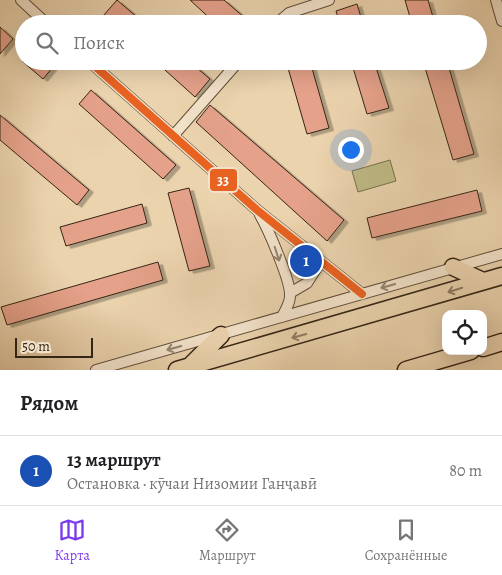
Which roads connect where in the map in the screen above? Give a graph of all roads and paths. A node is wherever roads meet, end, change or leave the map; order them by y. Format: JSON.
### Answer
{"nodes":[{"id":1,"x":21,"y":0,"type":"edge"},
{"id":2,"x":329,"y":0,"type":"edge"},
{"id":3,"x":496,"y":0,"type":"edge"},
{"id":4,"x":38,"y":15,"type":"edge"},
{"id":5,"x":286,"y":15,"type":"edge"},
{"id":6,"x":502,"y":21,"type":"edge"},
{"id":7,"x":99,"y":70,"type":"edge"},
{"id":8,"x":232,"y":70,"type":"edge"},
{"id":9,"x":173,"y":136,"type":"junction"},
{"id":10,"x":257,"y":210,"type":"junction"},
{"id":11,"x":502,"y":254,"type":"edge"},
{"id":12,"x":321,"y":260,"type":"junction"},
{"id":13,"x":454,"y":267,"type":"junction"},
{"id":14,"x":502,"y":276,"type":"edge"},
{"id":15,"x":483,"y":281,"type":"junction"},
{"id":16,"x":290,"y":293,"type":"junction"},
{"id":17,"x":362,"y":294,"type":"junction"},
{"id":18,"x":282,"y":317,"type":"junction"},
{"id":19,"x":221,"y":334,"type":"junction"},
{"id":20,"x":502,"y":342,"type":"edge"},
{"id":21,"x":487,"y":347,"type":"edge"},
{"id":22,"x":457,"y":355,"type":"edge"},
{"id":23,"x":183,"y":368,"type":"edge"},
{"id":24,"x":96,"y":370,"type":"edge"},
{"id":25,"x":406,"y":370,"type":"edge"}],
"edges":[{"from":1,"to":4,"type":"street"},
{"from":2,"to":5,"type":"street"},
{"from":3,"to":6,"type":"street"},
{"from":7,"to":9,"type":"street"},
{"from":8,"to":9,"type":"street"},
{"from":9,"to":10,"type":"street"},
{"from":10,"to":12,"type":"street"},
{"from":10,"to":16,"type":"street","one_way":true},
{"from":11,"to":13,"type":"street"},
{"from":12,"to":16,"type":"street"},
{"from":12,"to":17,"type":"street"},
{"from":13,"to":15,"type":"main road"},
{"from":13,"to":17,"type":"street","one_way":true},
{"from":14,"to":15,"type":"main road"},
{"from":15,"to":23,"type":"main road","one_way":true},
{"from":16,"to":18,"type":"street"},
{"from":17,"to":18,"type":"street"},
{"from":18,"to":19,"type":"street"},
{"from":19,"to":23,"type":"main road"},
{"from":19,"to":24,"type":"street","one_way":true},
{"from":20,"to":21,"type":"main road"},
{"from":22,"to":25,"type":"main road"}]}
